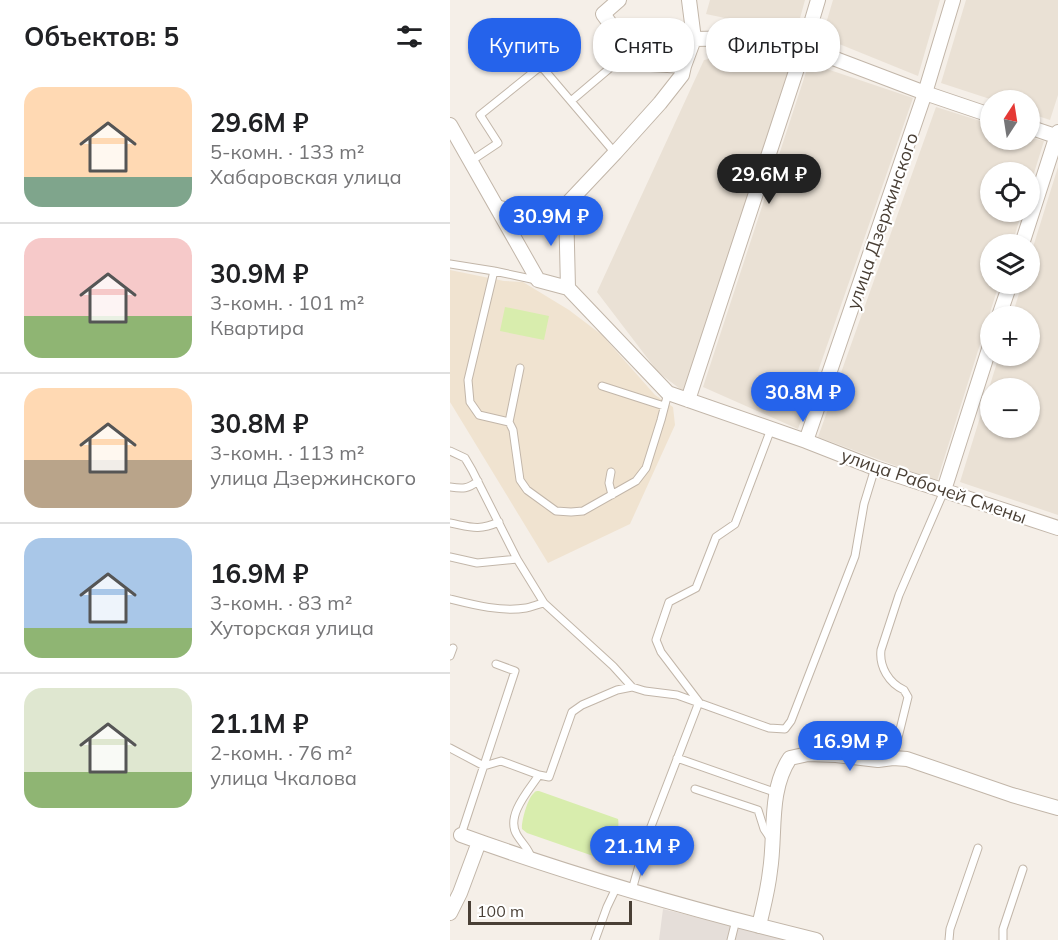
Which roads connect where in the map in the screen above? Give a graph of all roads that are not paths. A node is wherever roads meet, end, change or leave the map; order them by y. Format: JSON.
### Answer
{"nodes":[{"id":1,"x":619,"y":0,"type":"edge"},
{"id":2,"x":689,"y":0,"type":"edge"},
{"id":3,"x":818,"y":0,"type":"edge"},
{"id":4,"x":953,"y":0,"type":"edge"},
{"id":5,"x":606,"y":18,"type":"edge"},
{"id":6,"x":691,"y":18,"type":"edge"},
{"id":7,"x":813,"y":18,"type":"edge"},
{"id":8,"x":694,"y":39,"type":"edge"},
{"id":9,"x":706,"y":39,"type":"edge"},
{"id":10,"x":840,"y":61,"type":"edge"},
{"id":11,"x":605,"y":72,"type":"edge"},
{"id":12,"x":682,"y":72,"type":"edge"},
{"id":13,"x":796,"y":72,"type":"edge"},
{"id":14,"x":925,"y":93,"type":"junction"},
{"id":15,"x":571,"y":101,"type":"junction"},
{"id":16,"x":980,"y":111,"type":"edge"},
{"id":17,"x":450,"y":125,"type":"edge"},
{"id":18,"x":1040,"y":130,"type":"edge"},
{"id":19,"x":1058,"y":135,"type":"edge"},
{"id":20,"x":615,"y":153,"type":"junction"},
{"id":21,"x":471,"y":161,"type":"junction"},
{"id":22,"x":494,"y":203,"type":"junction"},
{"id":23,"x":566,"y":205,"type":"junction"},
{"id":24,"x":1025,"y":234,"type":"edge"},
{"id":25,"x":450,"y":264,"type":"edge"},
{"id":26,"x":494,"y":271,"type":"junction"},
{"id":27,"x":538,"y":280,"type":"junction"},
{"id":28,"x":568,"y":288,"type":"junction"},
{"id":29,"x":984,"y":366,"type":"edge"},
{"id":30,"x":520,"y":368,"type":"dead end"},
{"id":31,"x":602,"y":386,"type":"dead end"},
{"id":32,"x":666,"y":399,"type":"junction"},
{"id":33,"x":688,"y":400,"type":"junction"},
{"id":34,"x":508,"y":422,"type":"junction"},
{"id":35,"x":771,"y":429,"type":"junction"},
{"id":36,"x":806,"y":441,"type":"junction"},
{"id":37,"x":450,"y":451,"type":"edge"},
{"id":38,"x":875,"y":468,"type":"junction"},
{"id":39,"x":611,"y":472,"type":"dead end"},
{"id":40,"x":478,"y":481,"type":"junction"},
{"id":41,"x":450,"y":487,"type":"edge"},
{"id":42,"x":944,"y":490,"type":"junction"},
{"id":43,"x":612,"y":495,"type":"junction"},
{"id":44,"x":499,"y":522,"type":"junction"},
{"id":45,"x":450,"y":523,"type":"edge"},
{"id":46,"x":1058,"y":528,"type":"edge"},
{"id":47,"x":450,"y":557,"type":"edge"},
{"id":48,"x":517,"y":559,"type":"junction"},
{"id":49,"x":450,"y":599,"type":"edge"},
{"id":50,"x":544,"y":603,"type":"junction"},
{"id":51,"x":453,"y":648,"type":"dead end"},
{"id":52,"x":450,"y":656,"type":"edge"},
{"id":53,"x":496,"y":664,"type":"dead end"},
{"id":54,"x":632,"y":687,"type":"junction"},
{"id":55,"x":699,"y":702,"type":"junction"},
{"id":56,"x":450,"y":748,"type":"edge"},
{"id":57,"x":677,"y":758,"type":"junction"},
{"id":58,"x":893,"y":758,"type":"junction"},
{"id":59,"x":484,"y":766,"type":"junction"},
{"id":60,"x":539,"y":775,"type":"junction"},
{"id":61,"x":695,"y":789,"type":"dead end"},
{"id":62,"x":777,"y":794,"type":"junction"},
{"id":63,"x":1058,"y":808,"type":"edge"},
{"id":64,"x":461,"y":835,"type":"joint"},
{"id":65,"x":479,"y":842,"type":"junction"},
{"id":66,"x":773,"y":843,"type":"junction"},
{"id":67,"x":978,"y":848,"type":"dead end"},
{"id":68,"x":532,"y":860,"type":"junction"},
{"id":69,"x":1023,"y":869,"type":"dead end"},
{"id":70,"x":617,"y":886,"type":"junction"},
{"id":71,"x":632,"y":890,"type":"junction"},
{"id":72,"x":450,"y":913,"type":"edge"},
{"id":73,"x":736,"y":920,"type":"junction"},
{"id":74,"x":759,"y":927,"type":"junction"},
{"id":75,"x":595,"y":940,"type":"edge"},
{"id":76,"x":731,"y":940,"type":"edge"},
{"id":77,"x":816,"y":940,"type":"edge"},
{"id":78,"x":949,"y":940,"type":"edge"},
{"id":79,"x":1003,"y":940,"type":"edge"}],
"edges":[{"from":1,"to":5,"type":"street"},
{"from":2,"to":6,"type":"street"},
{"from":3,"to":7,"type":"street"},
{"from":4,"to":14,"type":"street","name":"улица Дзержинского"},
{"from":8,"to":9,"type":"street"},
{"from":10,"to":14,"type":"street"},
{"from":11,"to":15,"type":"lane"},
{"from":12,"to":20,"type":"street"},
{"from":13,"to":33,"type":"street"},
{"from":14,"to":16,"type":"street"},
{"from":14,"to":36,"type":"street","name":"улица Дзержинского"},
{"from":15,"to":20,"type":"lane"},
{"from":15,"to":21,"type":"lane"},
{"from":17,"to":21,"type":"street"},
{"from":18,"to":19,"type":"street"},
{"from":19,"to":24,"type":"street"},
{"from":20,"to":23,"type":"street"},
{"from":21,"to":22,"type":"street"},
{"from":22,"to":23,"type":"lane"},
{"from":22,"to":27,"type":"street"},
{"from":23,"to":28,"type":"street"},
{"from":25,"to":26,"type":"lane"},
{"from":26,"to":27,"type":"lane"},
{"from":26,"to":34,"type":"lane"},
{"from":27,"to":28,"type":"street"},
{"from":28,"to":32,"type":"street","name":"улица Рабочей Смены"},
{"from":29,"to":42,"type":"street"},
{"from":30,"to":34,"type":"lane"},
{"from":31,"to":32,"type":"lane"},
{"from":32,"to":33,"type":"street","name":"улица Рабочей Смены"},
{"from":32,"to":43,"type":"lane"},
{"from":33,"to":35,"type":"street","name":"улица Рабочей Смены"},
{"from":34,"to":43,"type":"lane"},
{"from":35,"to":36,"type":"street","name":"улица Рабочей Смены"},
{"from":35,"to":55,"type":"lane"},
{"from":36,"to":38,"type":"street","name":"улица Рабочей Смены"},
{"from":37,"to":40,"type":"lane"},
{"from":38,"to":42,"type":"street","name":"улица Рабочей Смены"},
{"from":38,"to":55,"type":"lane"},
{"from":39,"to":43,"type":"lane"},
{"from":40,"to":41,"type":"lane"},
{"from":40,"to":44,"type":"lane"},
{"from":42,"to":46,"type":"street","name":"улица Рабочей Смены"},
{"from":42,"to":58,"type":"lane"},
{"from":44,"to":45,"type":"lane"},
{"from":44,"to":48,"type":"lane"},
{"from":47,"to":48,"type":"lane"},
{"from":48,"to":50,"type":"lane"},
{"from":49,"to":50,"type":"lane"},
{"from":50,"to":54,"type":"lane"},
{"from":51,"to":52,"type":"lane"},
{"from":53,"to":59,"type":"lane"},
{"from":54,"to":55,"type":"lane"},
{"from":54,"to":60,"type":"lane"},
{"from":55,"to":57,"type":"lane"},
{"from":56,"to":59,"type":"lane"},
{"from":57,"to":62,"type":"lane"},
{"from":57,"to":71,"type":"lane"},
{"from":58,"to":62,"type":"street"},
{"from":58,"to":63,"type":"street"},
{"from":59,"to":60,"type":"lane"},
{"from":59,"to":64,"type":"lane"},
{"from":60,"to":68,"type":"lane"},
{"from":61,"to":66,"type":"lane"},
{"from":62,"to":66,"type":"street"},
{"from":64,"to":65,"type":"street"},
{"from":65,"to":68,"type":"street"},
{"from":65,"to":72,"type":"street"},
{"from":66,"to":74,"type":"street"},
{"from":67,"to":78,"type":"lane"},
{"from":68,"to":70,"type":"street"},
{"from":69,"to":79,"type":"lane"},
{"from":70,"to":71,"type":"street"},
{"from":70,"to":75,"type":"lane"},
{"from":71,"to":73,"type":"street"},
{"from":73,"to":74,"type":"street"},
{"from":73,"to":76,"type":"lane"},
{"from":74,"to":77,"type":"street"}]}
